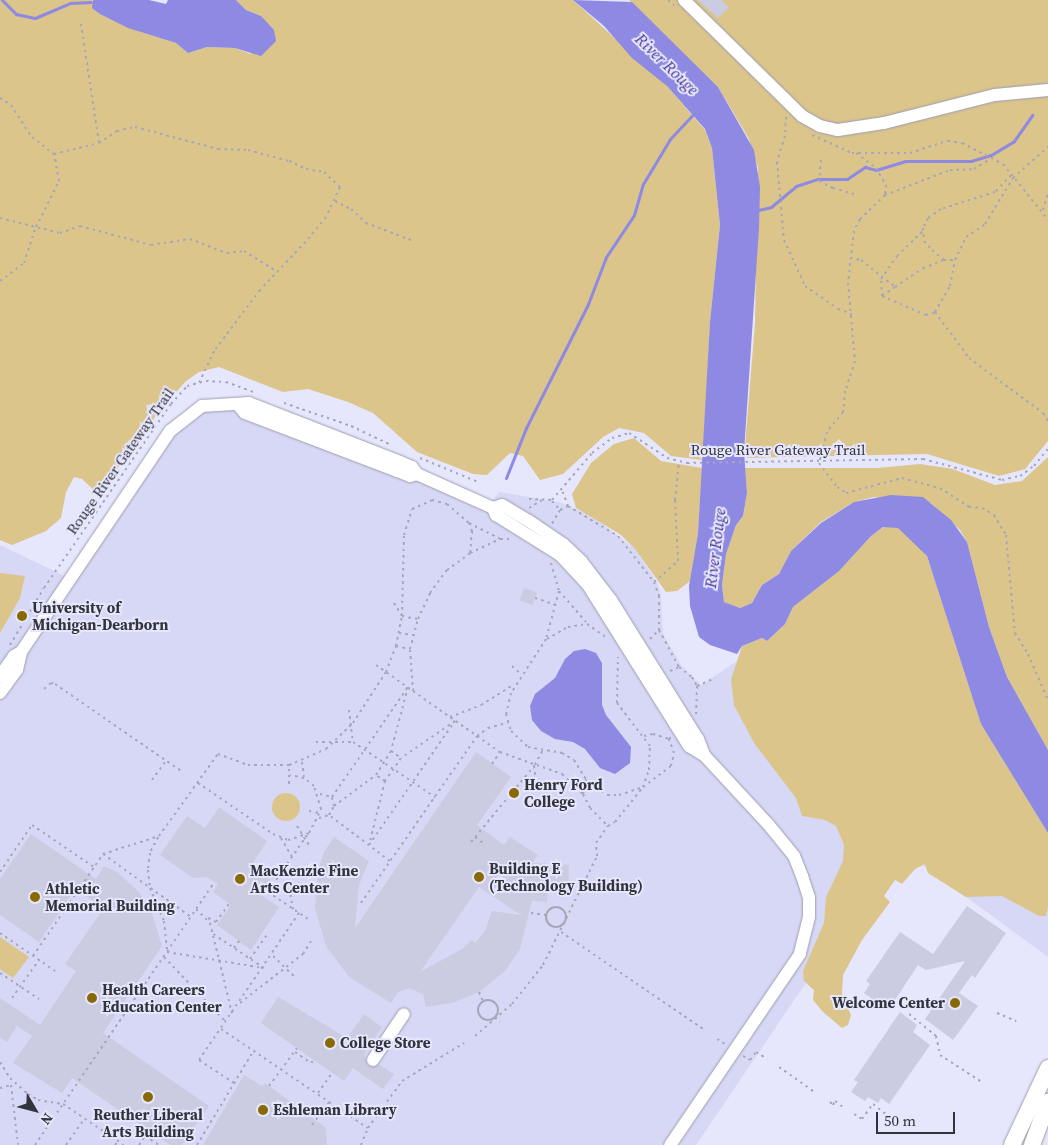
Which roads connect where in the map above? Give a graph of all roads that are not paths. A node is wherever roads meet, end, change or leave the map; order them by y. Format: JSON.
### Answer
{"nodes":[{"id":1,"x":680,"y":3,"type":"edge"},
{"id":2,"x":1048,"y":90,"type":"edge"},
{"id":3,"x":21,"y":652,"type":"junction"},
{"id":4,"x":0,"y":676,"type":"edge"},
{"id":5,"x":0,"y":693,"type":"edge"},
{"id":6,"x":404,"y":1014,"type":"dead end"},
{"id":7,"x":372,"y":1060,"type":"dead end"},
{"id":8,"x":1048,"y":1068,"type":"edge"},
{"id":9,"x":1048,"y":1102,"type":"edge"},
{"id":10,"x":670,"y":1145,"type":"edge"},
{"id":11,"x":1012,"y":1145,"type":"edge"},
{"id":12,"x":1032,"y":1145,"type":"edge"}],
"edges":[{"from":1,"to":2,"type":"lane"},
{"from":3,"to":4,"type":"lane"},
{"from":3,"to":5,"type":"lane"},
{"from":3,"to":10,"type":"lane"},
{"from":6,"to":7,"type":"lane"},
{"from":8,"to":11,"type":"main road"},
{"from":9,"to":12,"type":"main road"}]}
